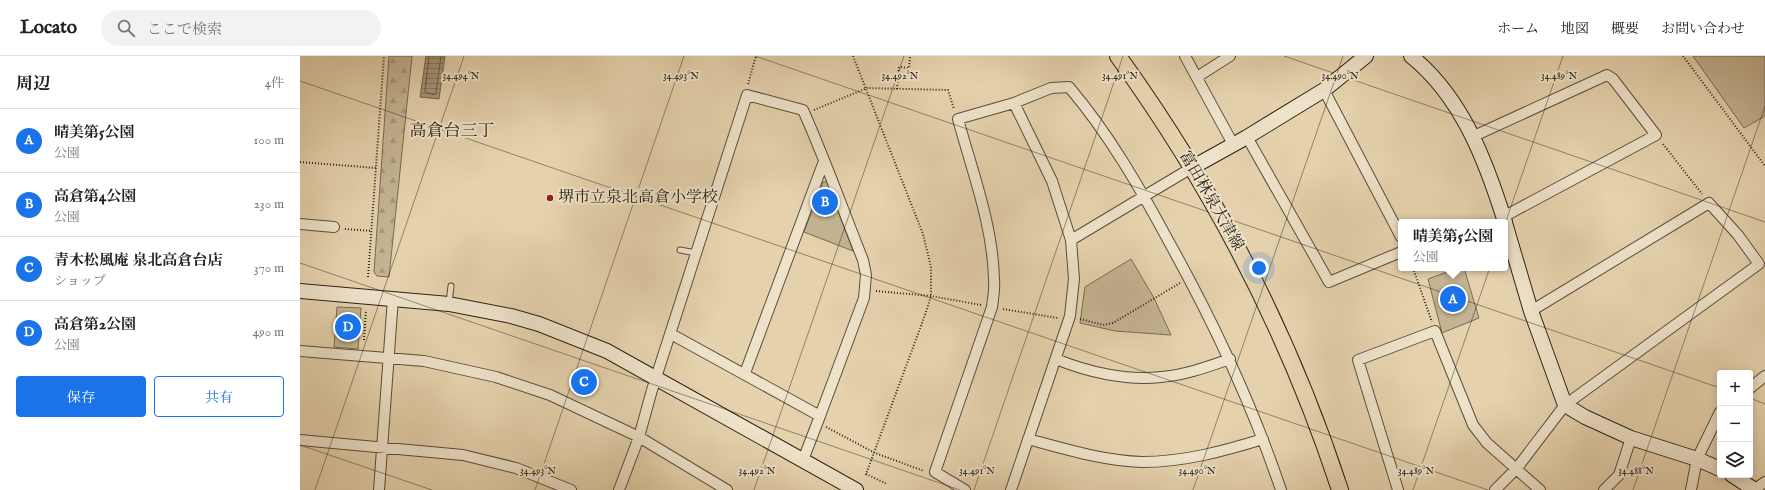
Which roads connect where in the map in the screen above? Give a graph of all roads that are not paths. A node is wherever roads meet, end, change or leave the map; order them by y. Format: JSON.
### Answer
{"nodes":[{"id":1,"x":1118,"y":56,"type":"edge"},
{"id":2,"x":1185,"y":56,"type":"edge"},
{"id":3,"x":1230,"y":56,"type":"edge"},
{"id":4,"x":1366,"y":56,"type":"edge"},
{"id":5,"x":1411,"y":56,"type":"edge"},
{"id":6,"x":1197,"y":77,"type":"junction"},
{"id":7,"x":1324,"y":90,"type":"junction"},
{"id":8,"x":1014,"y":103,"type":"junction"},
{"id":9,"x":1474,"y":136,"type":"junction"},
{"id":10,"x":1247,"y":137,"type":"junction"},
{"id":11,"x":1233,"y":144,"type":"junction"},
{"id":12,"x":824,"y":161,"type":"junction"},
{"id":13,"x":1192,"y":167,"type":"junction"},
{"id":14,"x":1145,"y":197,"type":"junction"},
{"id":15,"x":1503,"y":219,"type":"edge"},
{"id":16,"x":1508,"y":219,"type":"edge"},
{"id":17,"x":300,"y":224,"type":"edge"},
{"id":18,"x":334,"y":227,"type":"dead end"},
{"id":19,"x":1398,"y":231,"type":"edge"},
{"id":20,"x":1508,"y":234,"type":"edge"},
{"id":21,"x":1071,"y":240,"type":"junction"},
{"id":22,"x":680,"y":250,"type":"dead end"},
{"id":23,"x":696,"y":253,"type":"junction"},
{"id":24,"x":1398,"y":253,"type":"edge"},
{"id":25,"x":451,"y":286,"type":"dead end"},
{"id":26,"x":300,"y":291,"type":"edge"},
{"id":27,"x":393,"y":298,"type":"junction"},
{"id":28,"x":448,"y":304,"type":"junction"},
{"id":29,"x":1531,"y":311,"type":"junction"},
{"id":30,"x":670,"y":334,"type":"junction"},
{"id":31,"x":300,"y":351,"type":"edge"},
{"id":32,"x":389,"y":358,"type":"junction"},
{"id":33,"x":1056,"y":359,"type":"junction"},
{"id":34,"x":1230,"y":359,"type":"junction"},
{"id":35,"x":745,"y":373,"type":"junction"},
{"id":36,"x":1765,"y":376,"type":"edge"},
{"id":37,"x":656,"y":378,"type":"junction"},
{"id":38,"x":1753,"y":386,"type":"edge"},
{"id":39,"x":1565,"y":405,"type":"junction"},
{"id":40,"x":1717,"y":418,"type":"edge"},
{"id":41,"x":819,"y":419,"type":"junction"},
{"id":42,"x":639,"y":437,"type":"junction"},
{"id":43,"x":1630,"y":438,"type":"junction"},
{"id":44,"x":1028,"y":439,"type":"junction"},
{"id":45,"x":1263,"y":439,"type":"junction"},
{"id":46,"x":300,"y":440,"type":"edge"},
{"id":47,"x":381,"y":447,"type":"junction"},
{"id":48,"x":1696,"y":459,"type":"junction"},
{"id":49,"x":803,"y":460,"type":"junction"},
{"id":50,"x":1517,"y":468,"type":"junction"},
{"id":51,"x":1717,"y":468,"type":"edge"},
{"id":52,"x":1738,"y":478,"type":"edge"},
{"id":53,"x":1758,"y":487,"type":"edge"},
{"id":54,"x":379,"y":490,"type":"edge"},
{"id":55,"x":571,"y":490,"type":"edge"},
{"id":56,"x":619,"y":490,"type":"edge"},
{"id":57,"x":727,"y":490,"type":"edge"},
{"id":58,"x":856,"y":490,"type":"edge"},
{"id":59,"x":965,"y":490,"type":"edge"},
{"id":60,"x":1011,"y":490,"type":"edge"},
{"id":61,"x":1281,"y":490,"type":"edge"},
{"id":62,"x":1340,"y":490,"type":"edge"},
{"id":63,"x":1398,"y":490,"type":"edge"},
{"id":64,"x":1495,"y":490,"type":"edge"},
{"id":65,"x":1540,"y":490,"type":"edge"},
{"id":66,"x":1604,"y":490,"type":"edge"},
{"id":67,"x":1691,"y":490,"type":"edge"}],
"edges":[{"from":1,"to":13,"type":"main road","name":"富田林泉大津線"},
{"from":2,"to":6,"type":"street"},
{"from":3,"to":6,"type":"street"},
{"from":4,"to":7,"type":"street"},
{"from":5,"to":9,"type":"street"},
{"from":6,"to":11,"type":"street"},
{"from":7,"to":10,"type":"street"},
{"from":7,"to":19,"type":"street"},
{"from":8,"to":14,"type":"street"},
{"from":8,"to":21,"type":"street"},
{"from":8,"to":59,"type":"street"},
{"from":9,"to":15,"type":"street"},
{"from":9,"to":16,"type":"street"},
{"from":10,"to":11,"type":"street"},
{"from":10,"to":24,"type":"street"},
{"from":11,"to":13,"type":"street"},
{"from":12,"to":23,"type":"street"},
{"from":12,"to":35,"type":"street"},
{"from":12,"to":41,"type":"street"},
{"from":13,"to":14,"type":"street"},
{"from":13,"to":62,"type":"main road","name":"富田林泉大津線"},
{"from":14,"to":21,"type":"street"},
{"from":14,"to":34,"type":"street"},
{"from":17,"to":18,"type":"street"},
{"from":20,"to":29,"type":"street"},
{"from":21,"to":33,"type":"street"},
{"from":22,"to":23,"type":"lane"},
{"from":23,"to":30,"type":"street"},
{"from":25,"to":28,"type":"lane"},
{"from":26,"to":27,"type":"street"},
{"from":27,"to":28,"type":"street"},
{"from":27,"to":32,"type":"street"},
{"from":28,"to":37,"type":"street"},
{"from":29,"to":39,"type":"street"},
{"from":29,"to":39,"type":"street"},
{"from":30,"to":35,"type":"street"},
{"from":30,"to":37,"type":"street"},
{"from":31,"to":32,"type":"street"},
{"from":32,"to":42,"type":"street"},
{"from":32,"to":47,"type":"street"},
{"from":33,"to":34,"type":"street"},
{"from":33,"to":44,"type":"street"},
{"from":34,"to":45,"type":"street"},
{"from":35,"to":41,"type":"street"},
{"from":36,"to":38,"type":"street"},
{"from":37,"to":42,"type":"street"},
{"from":37,"to":49,"type":"street"},
{"from":39,"to":43,"type":"street"},
{"from":39,"to":50,"type":"street"},
{"from":40,"to":48,"type":"street"},
{"from":41,"to":49,"type":"street"},
{"from":42,"to":56,"type":"street"},
{"from":42,"to":57,"type":"street"},
{"from":43,"to":48,"type":"street"},
{"from":43,"to":66,"type":"street"},
{"from":44,"to":45,"type":"street"},
{"from":44,"to":60,"type":"street"},
{"from":45,"to":61,"type":"street"},
{"from":46,"to":47,"type":"street"},
{"from":47,"to":54,"type":"street"},
{"from":47,"to":55,"type":"street"},
{"from":48,"to":51,"type":"street"},
{"from":48,"to":67,"type":"street"},
{"from":49,"to":58,"type":"street"},
{"from":50,"to":63,"type":"street"},
{"from":50,"to":64,"type":"street"},
{"from":50,"to":65,"type":"street"},
{"from":52,"to":53,"type":"street"}]}
